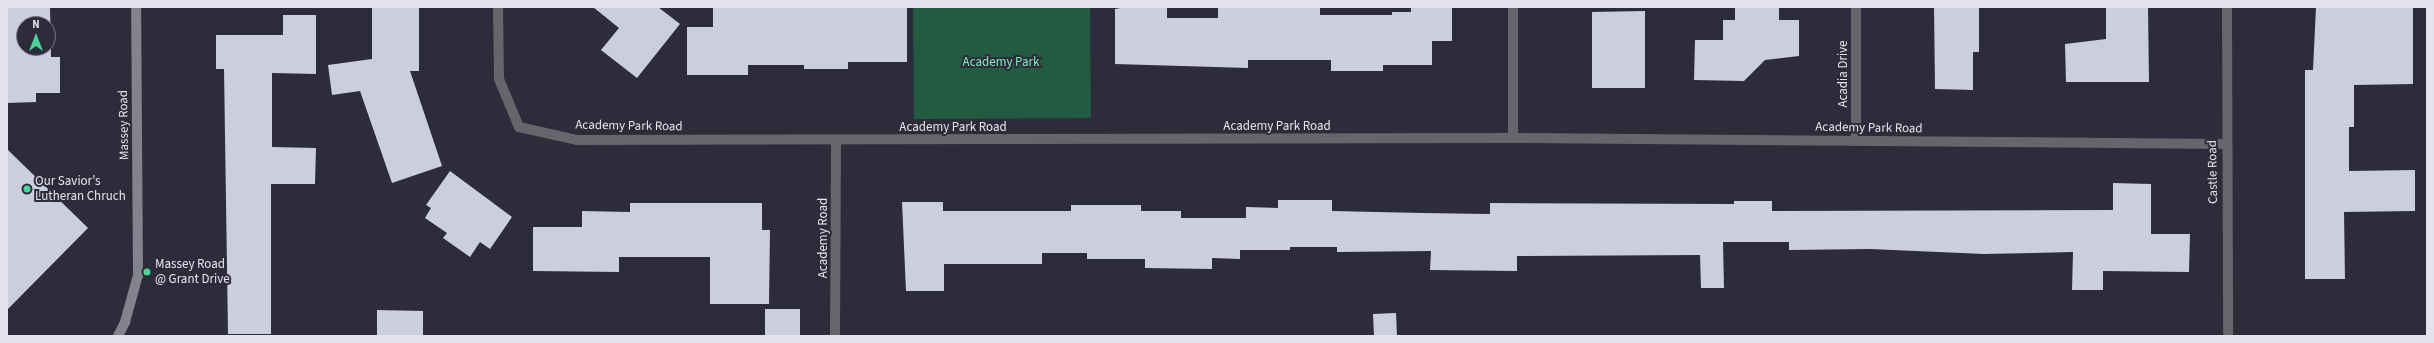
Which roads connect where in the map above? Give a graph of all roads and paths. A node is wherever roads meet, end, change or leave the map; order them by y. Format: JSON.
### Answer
{"nodes":[{"id":1,"x":136,"y":7,"type":"edge"},
{"id":2,"x":498,"y":7,"type":"edge"},
{"id":3,"x":1513,"y":7,"type":"edge"},
{"id":4,"x":1856,"y":7,"type":"edge"},
{"id":5,"x":2227,"y":7,"type":"edge"},
{"id":6,"x":1513,"y":138,"type":"junction"},
{"id":7,"x":836,"y":140,"type":"junction"},
{"id":8,"x":1856,"y":142,"type":"junction"},
{"id":9,"x":2225,"y":144,"type":"junction"},
{"id":10,"x":118,"y":336,"type":"edge"},
{"id":11,"x":835,"y":336,"type":"edge"},
{"id":12,"x":2228,"y":336,"type":"edge"}],
"edges":[{"from":1,"to":10,"type":"street","name":"Massey Road"},
{"from":2,"to":7,"type":"street","name":"Academy Park Road"},
{"from":3,"to":6,"type":"street"},
{"from":4,"to":8,"type":"street","name":"Acadia Drive"},
{"from":5,"to":9,"type":"street","name":"Castle Road"},
{"from":6,"to":7,"type":"street","name":"Academy Park Road"},
{"from":6,"to":8,"type":"street","name":"Academy Park Road"},
{"from":7,"to":11,"type":"street","name":"Academy Road"},
{"from":8,"to":9,"type":"street","name":"Academy Park Road"},
{"from":9,"to":12,"type":"street","name":"Castle Road"}]}
